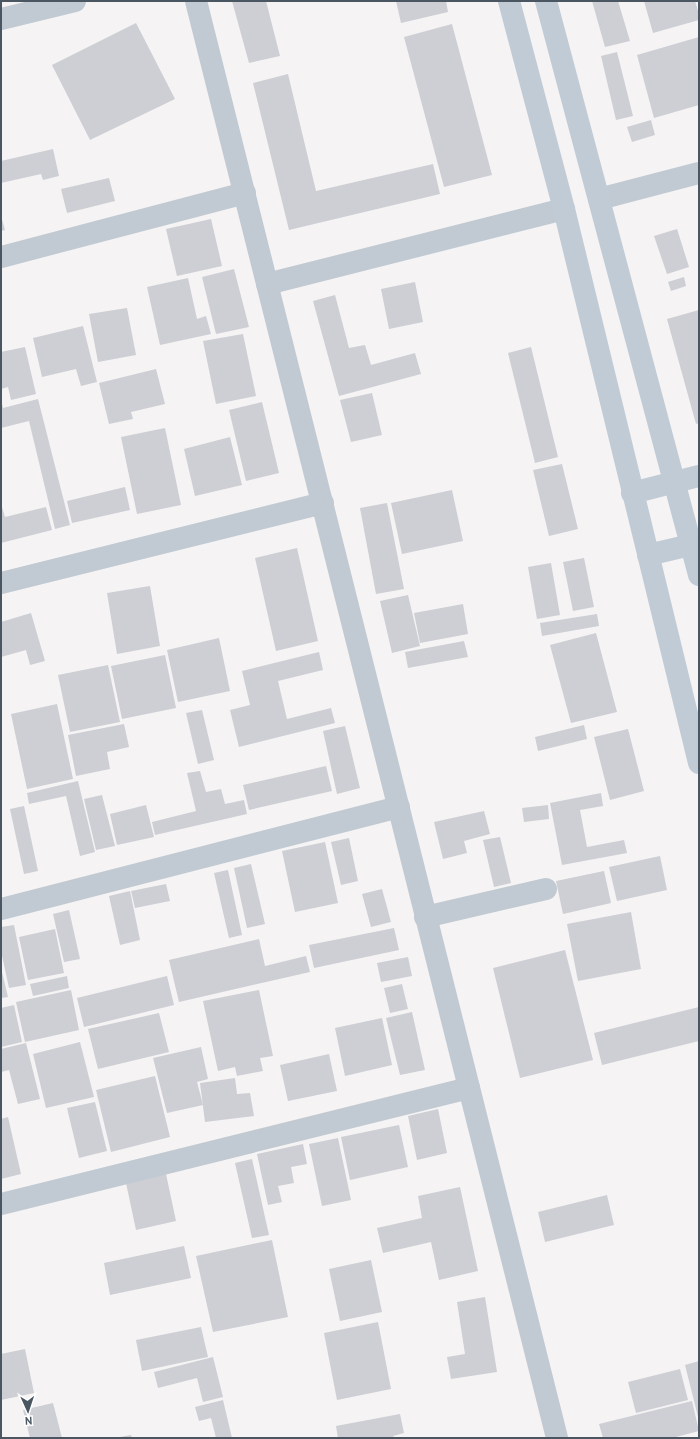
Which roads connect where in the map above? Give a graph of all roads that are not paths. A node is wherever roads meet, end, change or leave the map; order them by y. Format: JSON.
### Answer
{"nodes":[{"id":1,"x":75,"y":1,"type":"edge"},
{"id":2,"x":196,"y":1,"type":"edge"},
{"id":3,"x":509,"y":1,"type":"edge"},
{"id":4,"x":546,"y":1,"type":"edge"},
{"id":5,"x":1,"y":19,"type":"edge"},
{"id":6,"x":699,"y":173,"type":"edge"},
{"id":7,"x":244,"y":193,"type":"junction"},
{"id":8,"x":599,"y":199,"type":"junction"},
{"id":9,"x":564,"y":209,"type":"junction"},
{"id":10,"x":1,"y":256,"type":"edge"},
{"id":11,"x":267,"y":284,"type":"junction"},
{"id":12,"x":699,"y":476,"type":"edge"},
{"id":13,"x":674,"y":482,"type":"junction"},
{"id":14,"x":632,"y":493,"type":"junction"},
{"id":15,"x":322,"y":503,"type":"junction"},
{"id":16,"x":695,"y":544,"type":"edge"},
{"id":17,"x":648,"y":555,"type":"junction"},
{"id":18,"x":699,"y":575,"type":"edge"},
{"id":19,"x":1,"y":583,"type":"edge"},
{"id":20,"x":699,"y":763,"type":"edge"},
{"id":21,"x":399,"y":807,"type":"junction"},
{"id":22,"x":546,"y":889,"type":"dead end"},
{"id":23,"x":1,"y":909,"type":"edge"},
{"id":24,"x":425,"y":917,"type":"junction"},
{"id":25,"x":469,"y":1088,"type":"junction"},
{"id":26,"x":1,"y":1204,"type":"edge"},
{"id":27,"x":557,"y":1438,"type":"edge"}],
"edges":[{"from":1,"to":5,"type":"street"},
{"from":2,"to":7,"type":"street"},
{"from":3,"to":9,"type":"main road"},
{"from":4,"to":8,"type":"main road"},
{"from":6,"to":8,"type":"street"},
{"from":7,"to":10,"type":"street"},
{"from":7,"to":11,"type":"street"},
{"from":8,"to":13,"type":"main road"},
{"from":9,"to":11,"type":"street"},
{"from":9,"to":14,"type":"main road"},
{"from":11,"to":15,"type":"street"},
{"from":12,"to":13,"type":"main road"},
{"from":13,"to":14,"type":"main road"},
{"from":13,"to":16,"type":"main road"},
{"from":14,"to":17,"type":"main road"},
{"from":15,"to":19,"type":"street"},
{"from":15,"to":21,"type":"street"},
{"from":16,"to":17,"type":"main road"},
{"from":16,"to":18,"type":"main road"},
{"from":17,"to":20,"type":"main road"},
{"from":21,"to":23,"type":"street"},
{"from":21,"to":24,"type":"street"},
{"from":22,"to":24,"type":"street"},
{"from":24,"to":25,"type":"street"},
{"from":25,"to":26,"type":"street"},
{"from":25,"to":27,"type":"street"}]}
